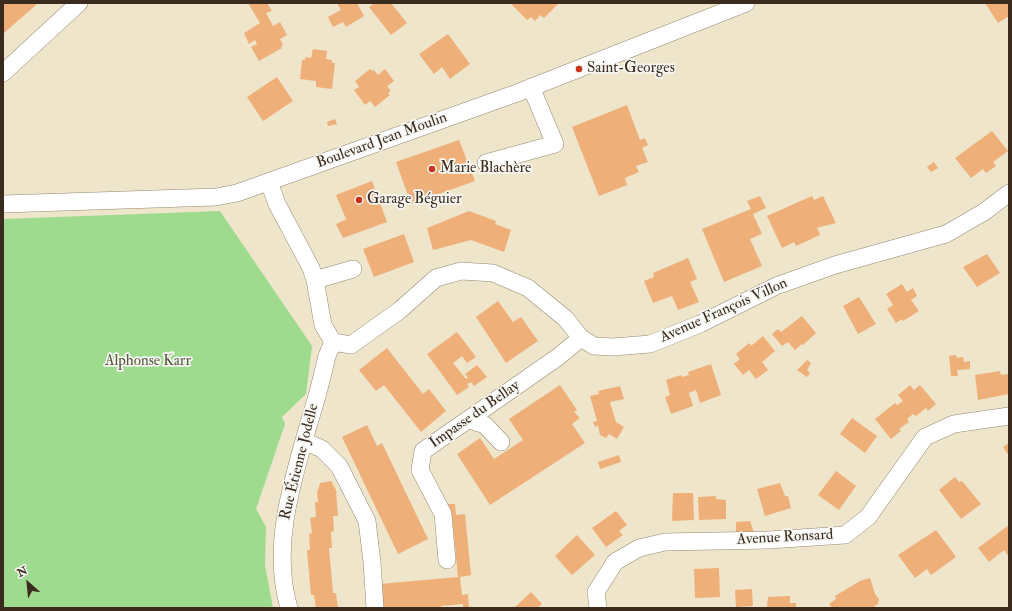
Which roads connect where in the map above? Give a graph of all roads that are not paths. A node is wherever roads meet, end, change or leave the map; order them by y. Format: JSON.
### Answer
{"nodes":[{"id":1,"x":79,"y":3,"type":"edge"},
{"id":2,"x":746,"y":3,"type":"edge"},
{"id":3,"x":3,"y":73,"type":"edge"},
{"id":4,"x":531,"y":87,"type":"junction"},
{"id":5,"x":486,"y":163,"type":"dead end"},
{"id":6,"x":269,"y":182,"type":"junction"},
{"id":7,"x":1009,"y":193,"type":"edge"},
{"id":8,"x":3,"y":204,"type":"edge"},
{"id":9,"x":353,"y":269,"type":"dead end"},
{"id":10,"x":315,"y":280,"type":"junction"},
{"id":11,"x":581,"y":338,"type":"junction"},
{"id":12,"x":333,"y":342,"type":"junction"},
{"id":13,"x":1009,"y":416,"type":"edge"},
{"id":14,"x":469,"y":420,"type":"junction"},
{"id":15,"x":304,"y":441,"type":"junction"},
{"id":16,"x":501,"y":442,"type":"dead end"},
{"id":17,"x":447,"y":560,"type":"dead end"},
{"id":18,"x":289,"y":608,"type":"edge"},
{"id":19,"x":375,"y":608,"type":"edge"},
{"id":20,"x":598,"y":608,"type":"edge"}],
"edges":[{"from":1,"to":3,"type":"street"},
{"from":2,"to":4,"type":"street","name":"Boulevard Jean Moulin"},
{"from":4,"to":5,"type":"street"},
{"from":4,"to":6,"type":"street","name":"Boulevard Jean Moulin"},
{"from":6,"to":8,"type":"street","name":"Boulevard Jean Moulin"},
{"from":6,"to":10,"type":"street"},
{"from":7,"to":11,"type":"street","name":"Avenue François Villon"},
{"from":9,"to":10,"type":"street"},
{"from":10,"to":12,"type":"street"},
{"from":11,"to":12,"type":"street","name":"Avenue François Villon"},
{"from":11,"to":14,"type":"street","name":"Impasse du Bellay"},
{"from":12,"to":15,"type":"street","name":"Rue Étienne Jodelle"},
{"from":13,"to":20,"type":"street","name":"Avenue Ronsard"},
{"from":14,"to":16,"type":"street"},
{"from":14,"to":17,"type":"street","name":"Impasse du Bellay"},
{"from":15,"to":18,"type":"street","name":"Rue Étienne Jodelle"},
{"from":15,"to":19,"type":"street"}]}
